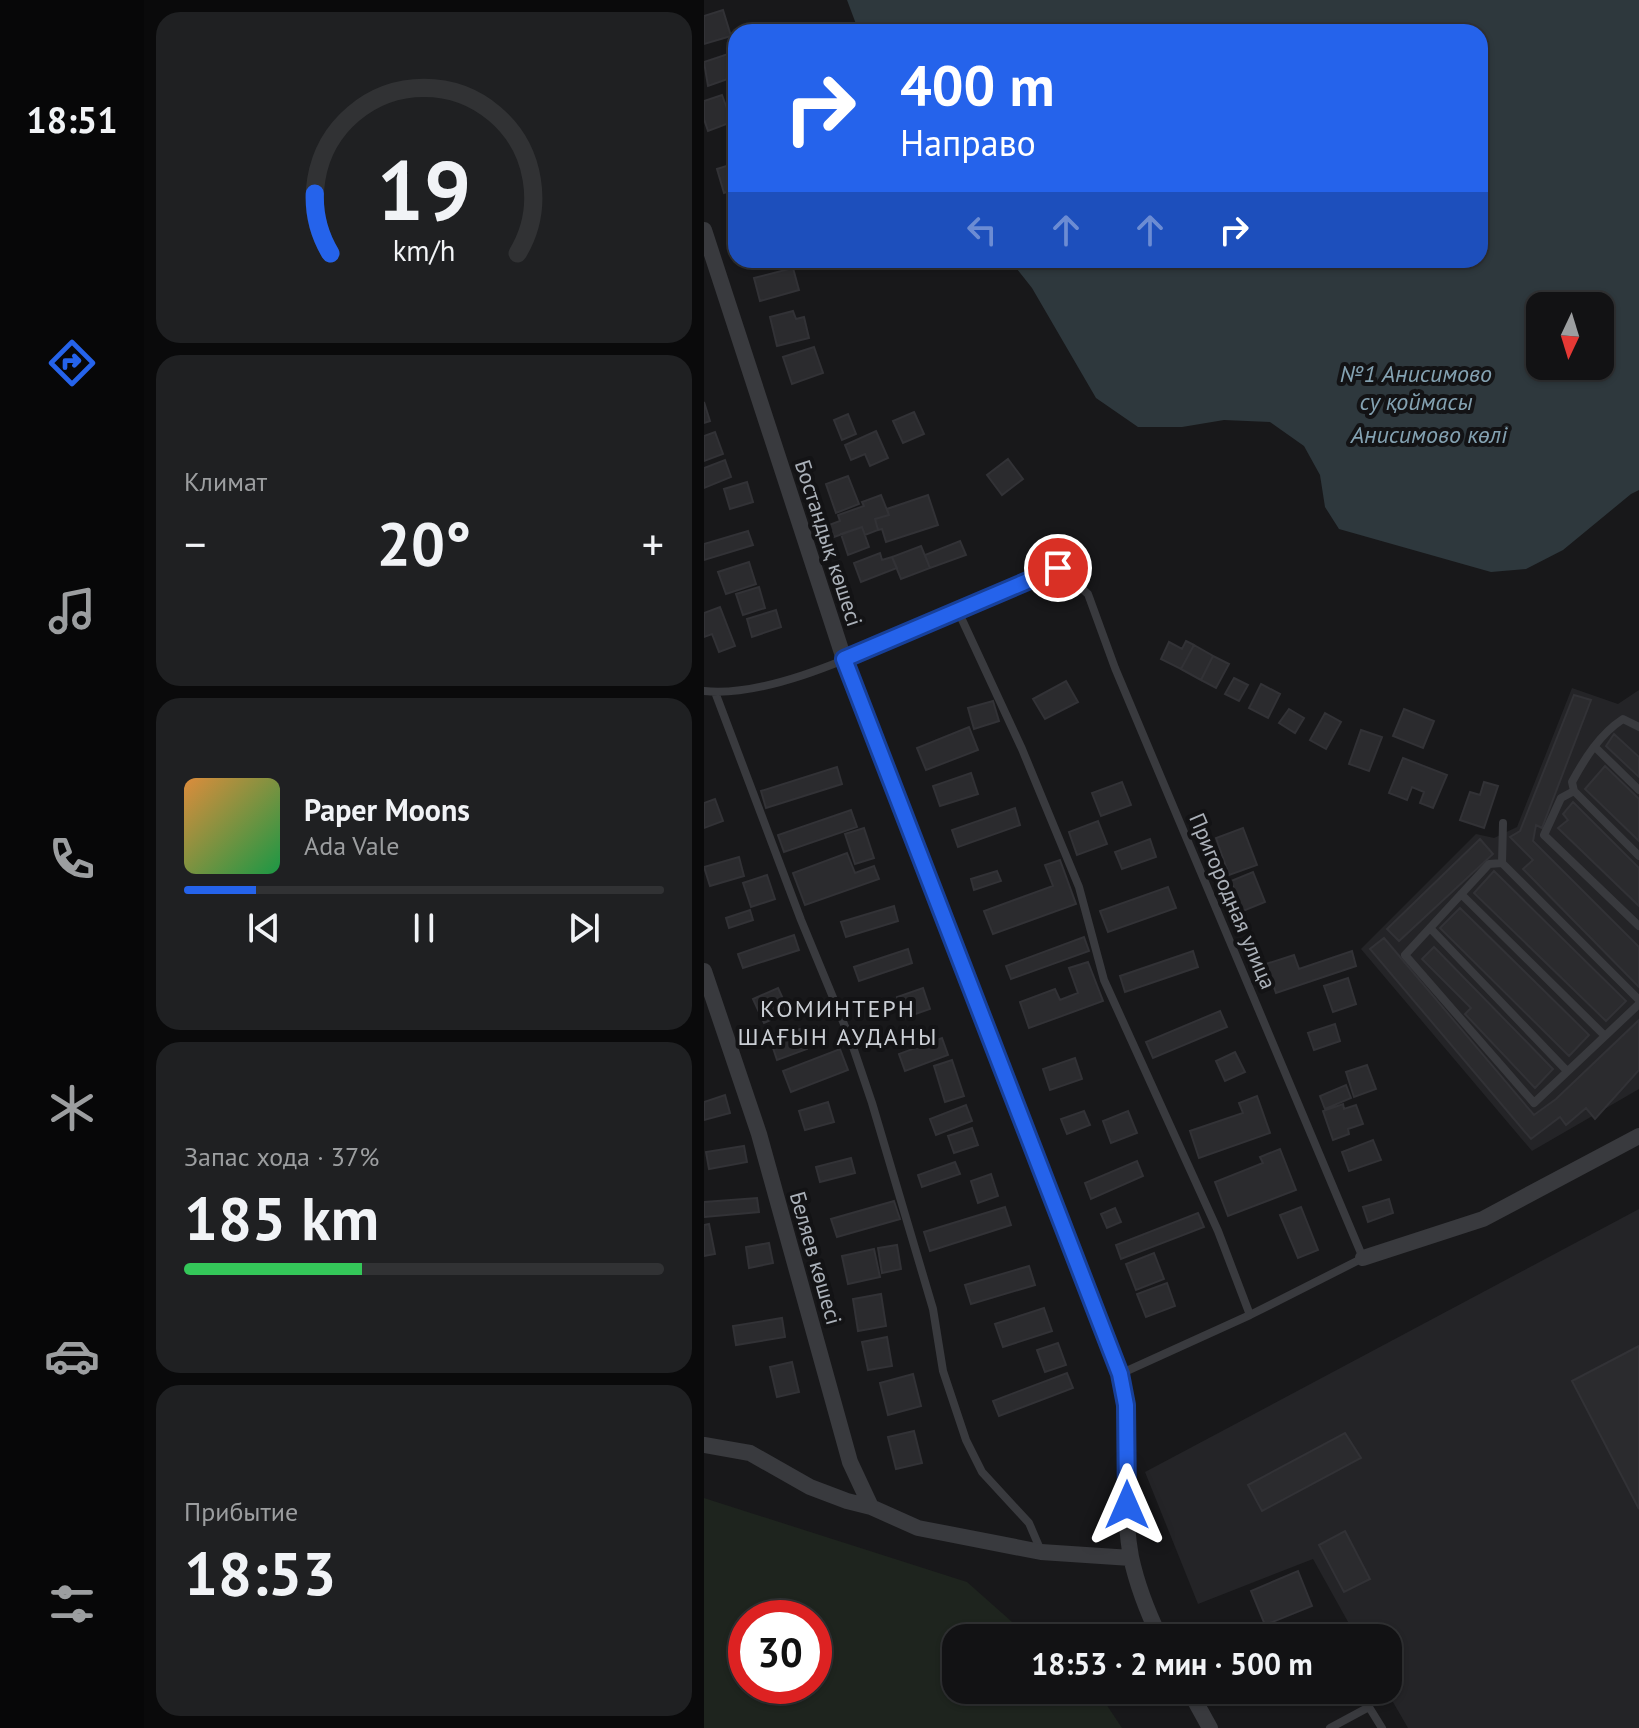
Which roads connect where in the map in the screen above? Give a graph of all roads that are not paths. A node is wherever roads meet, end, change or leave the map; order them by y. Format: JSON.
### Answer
{"nodes":[{"id":1,"x":704,"y":230,"type":"edge"},
{"id":2,"x":958,"y":611,"type":"junction"},
{"id":3,"x":844,"y":659,"type":"junction"},
{"id":4,"x":704,"y":691,"type":"edge"},
{"id":5,"x":715,"y":692,"type":"junction"},
{"id":6,"x":1639,"y":727,"type":"edge"},
{"id":7,"x":1595,"y":747,"type":"junction"},
{"id":8,"x":1639,"y":790,"type":"edge"},
{"id":9,"x":1574,"y":791,"type":"junction"},
{"id":10,"x":1503,"y":823,"type":"dead end"},
{"id":11,"x":1639,"y":856,"type":"edge"},
{"id":12,"x":1502,"y":863,"type":"junction"},
{"id":13,"x":1461,"y":894,"type":"junction"},
{"id":14,"x":1639,"y":926,"type":"edge"},
{"id":15,"x":1430,"y":928,"type":"junction"},
{"id":16,"x":704,"y":971,"type":"edge"},
{"id":17,"x":1639,"y":1002,"type":"edge"},
{"id":18,"x":1605,"y":1036,"type":"junction"},
{"id":19,"x":1567,"y":1071,"type":"junction"},
{"id":20,"x":1639,"y":1136,"type":"edge"},
{"id":21,"x":1363,"y":1258,"type":"junction"},
{"id":22,"x":1250,"y":1315,"type":"junction"},
{"id":23,"x":1120,"y":1374,"type":"junction"},
{"id":24,"x":704,"y":1445,"type":"edge"},
{"id":25,"x":871,"y":1507,"type":"junction"},
{"id":26,"x":1041,"y":1552,"type":"junction"},
{"id":27,"x":1131,"y":1558,"type":"junction"},
{"id":28,"x":1153,"y":1624,"type":"edge"},
{"id":29,"x":1197,"y":1704,"type":"edge"},
{"id":30,"x":1210,"y":1728,"type":"edge"},
{"id":31,"x":1330,"y":1728,"type":"edge"},
{"id":32,"x":1382,"y":1728,"type":"edge"}],
"edges":[{"from":1,"to":3,"type":"street","name":"Бостандық көшесі"},
{"from":2,"to":3,"type":"lane"},
{"from":2,"to":21,"type":"lane","name":"Пригородная улица"},
{"from":2,"to":22,"type":"lane"},
{"from":3,"to":5,"type":"lane"},
{"from":3,"to":23,"type":"street","name":"Бостандық көшесі"},
{"from":4,"to":5,"type":"lane"},
{"from":5,"to":26,"type":"lane"},
{"from":6,"to":7,"type":"lane"},
{"from":7,"to":8,"type":"lane"},
{"from":7,"to":9,"type":"lane"},
{"from":9,"to":11,"type":"lane"},
{"from":9,"to":14,"type":"lane"},
{"from":10,"to":12,"type":"lane"},
{"from":12,"to":13,"type":"lane"},
{"from":12,"to":17,"type":"lane"},
{"from":13,"to":15,"type":"lane"},
{"from":13,"to":18,"type":"lane"},
{"from":15,"to":19,"type":"lane"},
{"from":15,"to":19,"type":"lane"},
{"from":16,"to":25,"type":"street","name":"Беляев көшесі"},
{"from":17,"to":18,"type":"lane"},
{"from":18,"to":19,"type":"lane"},
{"from":20,"to":21,"type":"street"},
{"from":21,"to":22,"type":"lane"},
{"from":22,"to":23,"type":"lane"},
{"from":23,"to":27,"type":"street","name":"Бостандық көшесі"},
{"from":24,"to":25,"type":"street"},
{"from":25,"to":26,"type":"street"},
{"from":26,"to":27,"type":"street"},
{"from":27,"to":28,"type":"street","name":"Бостандық көшесі"},
{"from":29,"to":30,"type":"street"},
{"from":31,"to":32,"type":"lane"}]}
